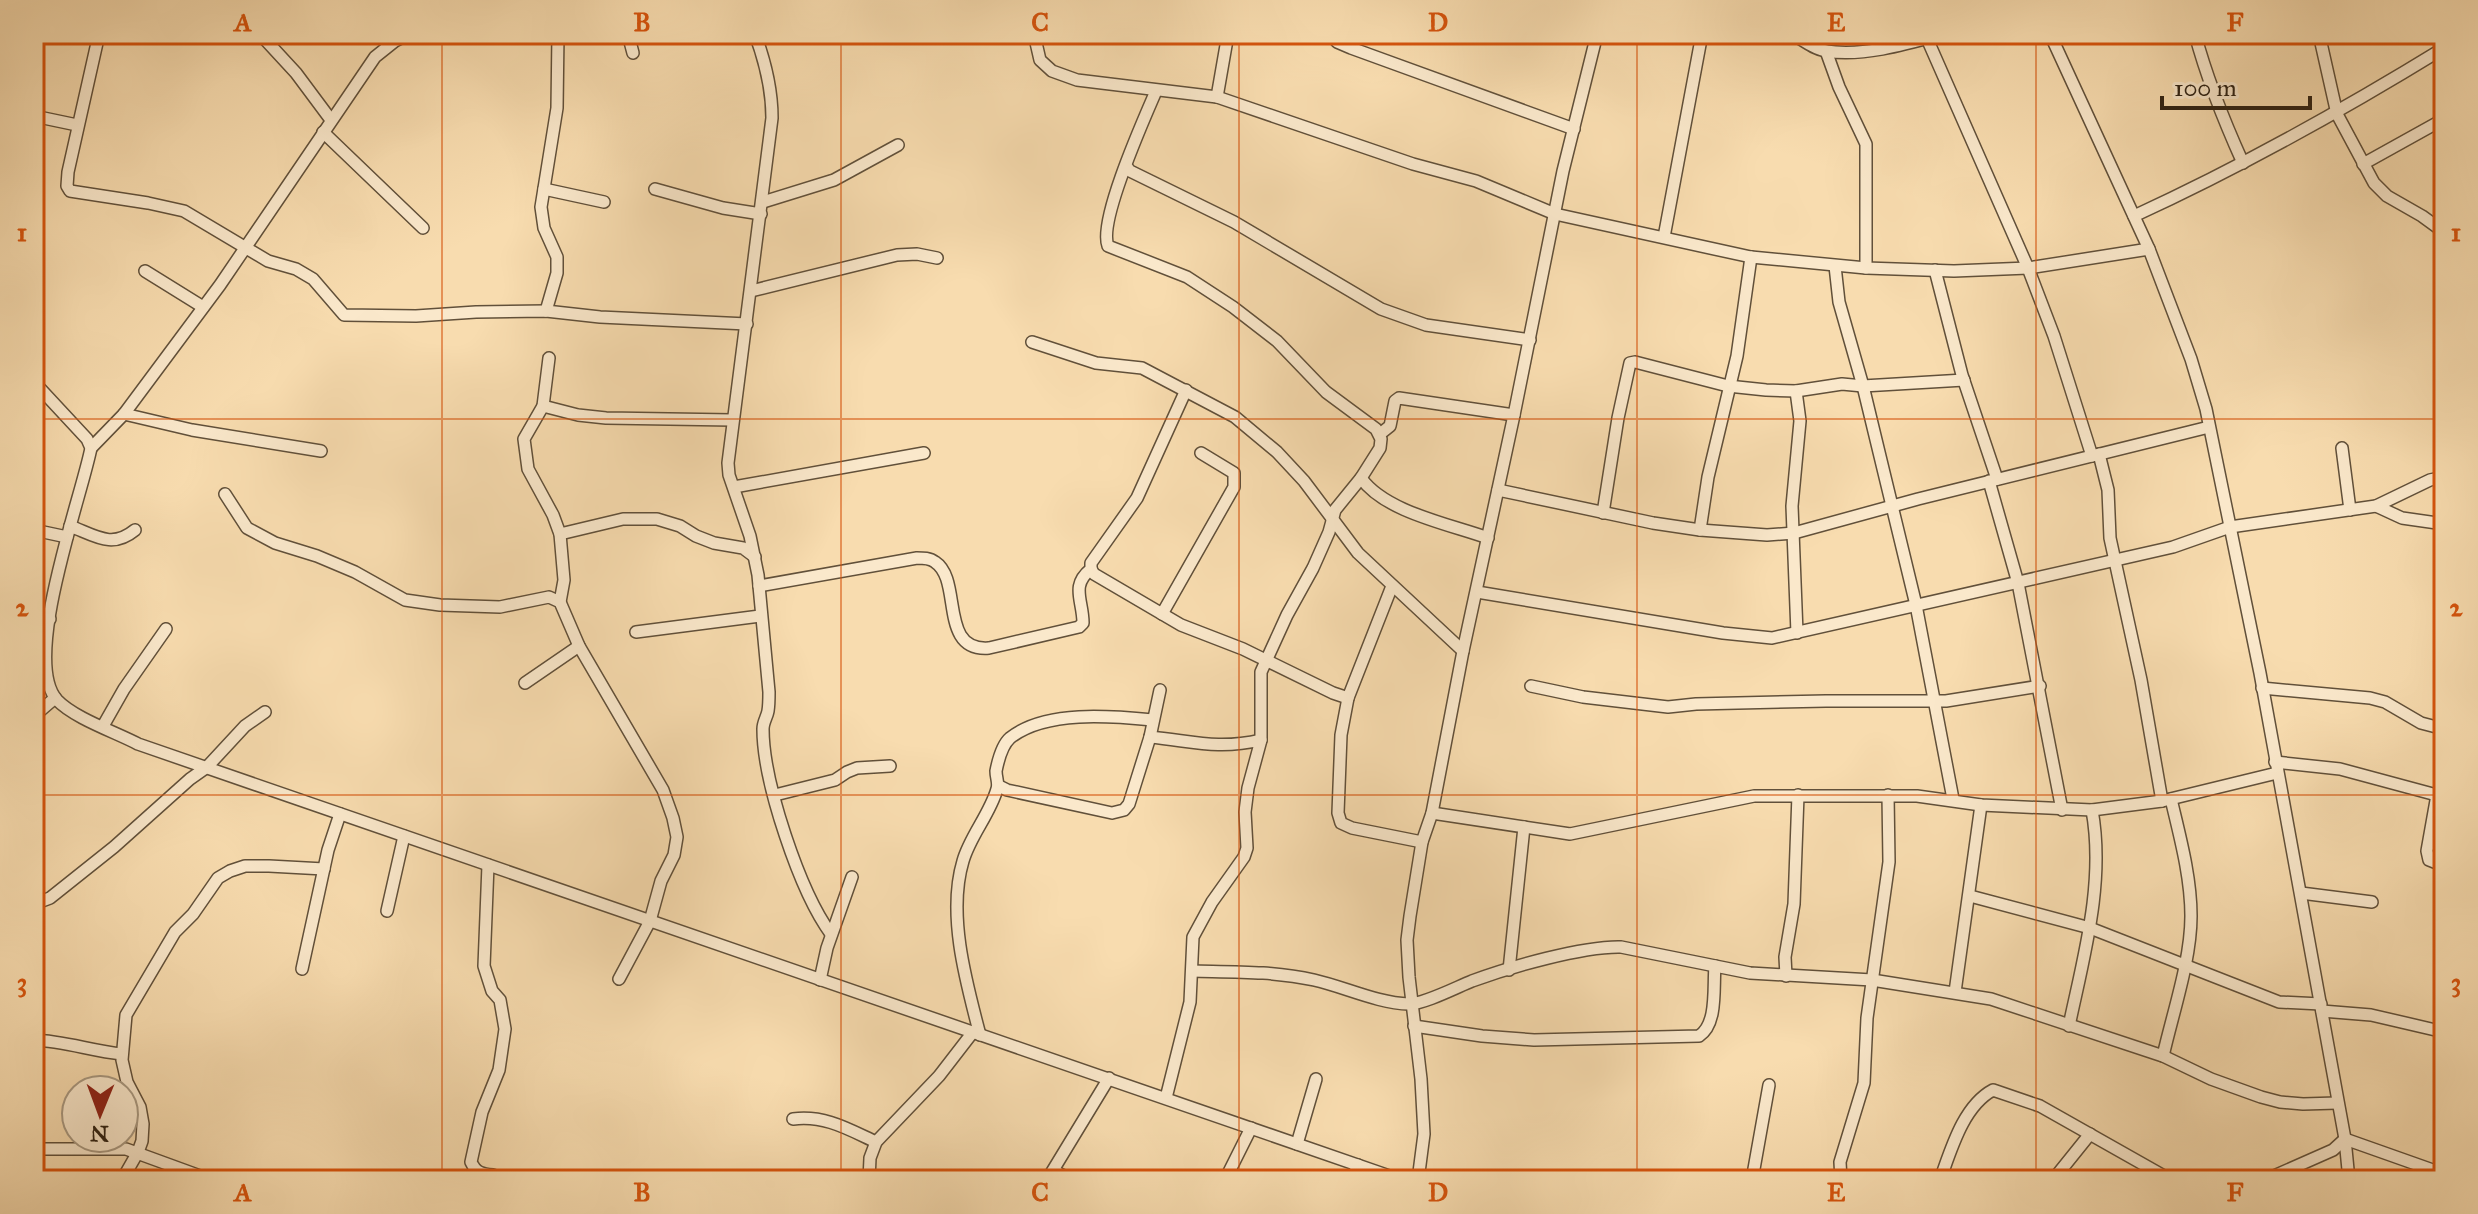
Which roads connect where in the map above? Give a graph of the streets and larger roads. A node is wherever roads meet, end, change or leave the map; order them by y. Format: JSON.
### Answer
{"nodes":[{"id":1,"x":99,"y":34,"type":"edge"},
{"id":2,"x":260,"y":34,"type":"edge"},
{"id":3,"x":409,"y":34,"type":"edge"},
{"id":4,"x":558,"y":34,"type":"edge"},
{"id":5,"x":628,"y":34,"type":"edge"},
{"id":6,"x":755,"y":34,"type":"edge"},
{"id":7,"x":1034,"y":34,"type":"edge"},
{"id":8,"x":1228,"y":34,"type":"edge"},
{"id":9,"x":1330,"y":34,"type":"edge"},
{"id":10,"x":1597,"y":34,"type":"edge"},
{"id":11,"x":1702,"y":34,"type":"edge"},
{"id":12,"x":1792,"y":34,"type":"edge"},
{"id":13,"x":1943,"y":34,"type":"edge"},
{"id":14,"x":2050,"y":34,"type":"edge"},
{"id":15,"x":2195,"y":34,"type":"edge"},
{"id":16,"x":2319,"y":34,"type":"edge"},
{"id":17,"x":1927,"y":36,"type":"edge"},
{"id":18,"x":395,"y":38,"type":"edge"},
{"id":19,"x":2444,"y":48,"type":"edge"},
{"id":20,"x":1826,"y":51,"type":"junction"},
{"id":21,"x":633,"y":53,"type":"dead end"},
{"id":22,"x":1156,"y":91,"type":"junction"},
{"id":23,"x":1217,"y":97,"type":"junction"},
{"id":24,"x":2337,"y":114,"type":"junction"},
{"id":25,"x":34,"y":116,"type":"edge"},
{"id":26,"x":2444,"y":119,"type":"edge"},
{"id":27,"x":331,"y":120,"type":"junction"},
{"id":28,"x":77,"y":125,"type":"junction"},
{"id":29,"x":1574,"y":129,"type":"junction"},
{"id":30,"x":323,"y":132,"type":"junction"},
{"id":31,"x":898,"y":145,"type":"dead end"},
{"id":32,"x":2243,"y":163,"type":"junction"},
{"id":33,"x":2363,"y":164,"type":"junction"},
{"id":34,"x":1126,"y":166,"type":"junction"},
{"id":35,"x":544,"y":189,"type":"junction"},
{"id":36,"x":655,"y":189,"type":"dead end"},
{"id":37,"x":604,"y":202,"type":"dead end"},
{"id":38,"x":762,"y":208,"type":"junction"},
{"id":39,"x":1555,"y":214,"type":"junction"},
{"id":40,"x":2134,"y":216,"type":"junction"},
{"id":41,"x":423,"y":228,"type":"dead end"},
{"id":42,"x":2444,"y":232,"type":"edge"},
{"id":43,"x":1664,"y":237,"type":"junction"},
{"id":44,"x":246,"y":248,"type":"junction"},
{"id":45,"x":2149,"y":249,"type":"junction"},
{"id":46,"x":1751,"y":257,"type":"junction"},
{"id":47,"x":937,"y":258,"type":"dead end"},
{"id":48,"x":1835,"y":266,"type":"junction"},
{"id":49,"x":1866,"y":268,"type":"junction"},
{"id":50,"x":2028,"y":268,"type":"junction"},
{"id":51,"x":1935,"y":270,"type":"junction"},
{"id":52,"x":145,"y":271,"type":"dead end"},
{"id":53,"x":751,"y":291,"type":"junction"},
{"id":54,"x":203,"y":307,"type":"junction"},
{"id":55,"x":546,"y":311,"type":"junction"},
{"id":56,"x":747,"y":324,"type":"junction"},
{"id":57,"x":1530,"y":340,"type":"junction"},
{"id":58,"x":1032,"y":342,"type":"dead end"},
{"id":59,"x":549,"y":358,"type":"dead end"},
{"id":60,"x":1964,"y":380,"type":"junction"},
{"id":61,"x":34,"y":382,"type":"edge"},
{"id":62,"x":1728,"y":386,"type":"junction"},
{"id":63,"x":1863,"y":386,"type":"junction"},
{"id":64,"x":1186,"y":390,"type":"junction"},
{"id":65,"x":1796,"y":391,"type":"junction"},
{"id":66,"x":543,"y":406,"type":"junction"},
{"id":67,"x":124,"y":414,"type":"junction"},
{"id":68,"x":1514,"y":415,"type":"junction"},
{"id":69,"x":732,"y":420,"type":"junction"},
{"id":70,"x":2209,"y":427,"type":"junction"},
{"id":71,"x":1380,"y":434,"type":"junction"},
{"id":72,"x":91,"y":448,"type":"junction"},
{"id":73,"x":2342,"y":448,"type":"dead end"},
{"id":74,"x":321,"y":451,"type":"dead end"},
{"id":75,"x":924,"y":453,"type":"dead end"},
{"id":76,"x":1201,"y":453,"type":"dead end"},
{"id":77,"x":2095,"y":455,"type":"junction"},
{"id":78,"x":2444,"y":477,"type":"edge"},
{"id":79,"x":1361,"y":478,"type":"junction"},
{"id":80,"x":1993,"y":480,"type":"junction"},
{"id":81,"x":734,"y":487,"type":"junction"},
{"id":82,"x":1498,"y":490,"type":"junction"},
{"id":83,"x":225,"y":494,"type":"dead end"},
{"id":84,"x":1893,"y":505,"type":"junction"},
{"id":85,"x":2376,"y":506,"type":"junction"},
{"id":86,"x":2350,"y":510,"type":"junction"},
{"id":87,"x":1603,"y":513,"type":"junction"},
{"id":88,"x":1331,"y":518,"type":"junction"},
{"id":89,"x":2444,"y":524,"type":"edge"},
{"id":90,"x":2230,"y":527,"type":"junction"},
{"id":91,"x":34,"y":530,"type":"edge"},
{"id":92,"x":135,"y":530,"type":"dead end"},
{"id":93,"x":1700,"y":530,"type":"junction"},
{"id":94,"x":69,"y":532,"type":"junction"},
{"id":95,"x":1794,"y":533,"type":"junction"},
{"id":96,"x":560,"y":534,"type":"junction"},
{"id":97,"x":1488,"y":538,"type":"junction"},
{"id":98,"x":755,"y":557,"type":"junction"},
{"id":99,"x":2117,"y":559,"type":"junction"},
{"id":100,"x":1091,"y":569,"type":"junction"},
{"id":101,"x":2018,"y":583,"type":"junction"},
{"id":102,"x":759,"y":586,"type":"junction"},
{"id":103,"x":1392,"y":586,"type":"junction"},
{"id":104,"x":1477,"y":592,"type":"junction"},
{"id":105,"x":560,"y":602,"type":"junction"},
{"id":106,"x":1916,"y":605,"type":"junction"},
{"id":107,"x":1162,"y":614,"type":"junction"},
{"id":108,"x":34,"y":615,"type":"edge"},
{"id":109,"x":760,"y":616,"type":"junction"},
{"id":110,"x":50,"y":619,"type":"junction"},
{"id":111,"x":166,"y":629,"type":"dead end"},
{"id":112,"x":636,"y":632,"type":"dead end"},
{"id":113,"x":1797,"y":633,"type":"junction"},
{"id":114,"x":579,"y":646,"type":"junction"},
{"id":115,"x":1463,"y":651,"type":"junction"},
{"id":116,"x":1265,"y":659,"type":"junction"},
{"id":117,"x":525,"y":683,"type":"dead end"},
{"id":118,"x":1531,"y":686,"type":"dead end"},
{"id":119,"x":2040,"y":686,"type":"junction"},
{"id":120,"x":2262,"y":688,"type":"junction"},
{"id":121,"x":1160,"y":690,"type":"dead end"},
{"id":122,"x":55,"y":698,"type":"junction"},
{"id":123,"x":1348,"y":698,"type":"junction"},
{"id":124,"x":1936,"y":702,"type":"junction"},
{"id":125,"x":265,"y":712,"type":"dead end"},
{"id":126,"x":34,"y":716,"type":"edge"},
{"id":127,"x":1153,"y":720,"type":"junction"},
{"id":128,"x":103,"y":726,"type":"junction"},
{"id":129,"x":2444,"y":729,"type":"edge"},
{"id":130,"x":1150,"y":737,"type":"junction"},
{"id":131,"x":1261,"y":740,"type":"junction"},
{"id":132,"x":890,"y":766,"type":"dead end"},
{"id":133,"x":207,"y":767,"type":"junction"},
{"id":134,"x":2276,"y":768,"type":"junction"},
{"id":135,"x":999,"y":786,"type":"junction"},
{"id":136,"x":775,"y":795,"type":"junction"},
{"id":137,"x":1798,"y":795,"type":"junction"},
{"id":138,"x":1888,"y":795,"type":"junction"},
{"id":139,"x":2441,"y":796,"type":"edge"},
{"id":140,"x":1953,"y":799,"type":"junction"},
{"id":141,"x":2166,"y":800,"type":"junction"},
{"id":142,"x":1981,"y":805,"type":"junction"},
{"id":143,"x":2062,"y":810,"type":"junction"},
{"id":144,"x":2092,"y":810,"type":"junction"},
{"id":145,"x":1432,"y":813,"type":"junction"},
{"id":146,"x":340,"y":814,"type":"junction"},
{"id":147,"x":1524,"y":827,"type":"junction"},
{"id":148,"x":404,"y":836,"type":"junction"},
{"id":149,"x":1422,"y":842,"type":"junction"},
{"id":150,"x":488,"y":865,"type":"junction"},
{"id":151,"x":2444,"y":866,"type":"edge"},
{"id":152,"x":324,"y":869,"type":"junction"},
{"id":153,"x":852,"y":877,"type":"dead end"},
{"id":154,"x":2301,"y":893,"type":"junction"},
{"id":155,"x":1970,"y":896,"type":"junction"},
{"id":156,"x":2372,"y":902,"type":"dead end"},
{"id":157,"x":34,"y":904,"type":"edge"},
{"id":158,"x":387,"y":911,"type":"dead end"},
{"id":159,"x":650,"y":921,"type":"junction"},
{"id":160,"x":2090,"y":928,"type":"junction"},
{"id":161,"x":831,"y":934,"type":"junction"},
{"id":162,"x":1715,"y":966,"type":"junction"},
{"id":163,"x":2183,"y":967,"type":"junction"},
{"id":164,"x":302,"y":969,"type":"dead end"},
{"id":165,"x":1509,"y":970,"type":"junction"},
{"id":166,"x":1192,"y":971,"type":"junction"},
{"id":167,"x":1786,"y":976,"type":"junction"},
{"id":168,"x":619,"y":979,"type":"dead end"},
{"id":169,"x":820,"y":980,"type":"junction"},
{"id":170,"x":1872,"y":980,"type":"junction"},
{"id":171,"x":1955,"y":992,"type":"junction"},
{"id":172,"x":1412,"y":1004,"type":"junction"},
{"id":173,"x":2321,"y":1007,"type":"junction"},
{"id":174,"x":1414,"y":1026,"type":"junction"},
{"id":175,"x":2069,"y":1026,"type":"junction"},
{"id":176,"x":2444,"y":1032,"type":"edge"},
{"id":177,"x":977,"y":1034,"type":"junction"},
{"id":178,"x":34,"y":1040,"type":"edge"},
{"id":179,"x":122,"y":1054,"type":"junction"},
{"id":180,"x":2163,"y":1056,"type":"junction"},
{"id":181,"x":126,"y":1074,"type":"edge"},
{"id":182,"x":1109,"y":1078,"type":"junction"},
{"id":183,"x":1316,"y":1079,"type":"dead end"},
{"id":184,"x":1769,"y":1085,"type":"dead end"},
{"id":185,"x":1166,"y":1098,"type":"junction"},
{"id":186,"x":2337,"y":1103,"type":"junction"},
{"id":187,"x":140,"y":1107,"type":"edge"},
{"id":188,"x":793,"y":1119,"type":"dead end"},
{"id":189,"x":1251,"y":1128,"type":"junction"},
{"id":190,"x":2090,"y":1134,"type":"junction"},
{"id":191,"x":2345,"y":1139,"type":"junction"},
{"id":192,"x":876,"y":1142,"type":"junction"},
{"id":193,"x":1297,"y":1144,"type":"junction"},
{"id":194,"x":140,"y":1146,"type":"edge"},
{"id":195,"x":34,"y":1149,"type":"edge"},
{"id":196,"x":60,"y":1149,"type":"edge"},
{"id":197,"x":140,"y":1153,"type":"edge"},
{"id":198,"x":137,"y":1154,"type":"edge"},
{"id":199,"x":1358,"y":1165,"type":"junction"},
{"id":200,"x":2444,"y":1174,"type":"edge"},
{"id":201,"x":493,"y":1175,"type":"dead end"},
{"id":202,"x":1050,"y":1176,"type":"edge"},
{"id":203,"x":122,"y":1180,"type":"edge"},
{"id":204,"x":211,"y":1180,"type":"edge"},
{"id":205,"x":869,"y":1180,"type":"edge"},
{"id":206,"x":1072,"y":1180,"type":"edge"},
{"id":207,"x":1225,"y":1180,"type":"edge"},
{"id":208,"x":1351,"y":1180,"type":"edge"},
{"id":209,"x":1401,"y":1180,"type":"edge"},
{"id":210,"x":1418,"y":1180,"type":"edge"},
{"id":211,"x":1752,"y":1180,"type":"edge"},
{"id":212,"x":1841,"y":1180,"type":"edge"},
{"id":213,"x":1940,"y":1180,"type":"edge"},
{"id":214,"x":2053,"y":1180,"type":"edge"},
{"id":215,"x":2171,"y":1180,"type":"edge"},
{"id":216,"x":2265,"y":1180,"type":"edge"},
{"id":217,"x":2349,"y":1180,"type":"edge"}],
"edges":[{"from":1,"to":28,"type":"street"},
{"from":2,"to":27,"type":"street"},
{"from":3,"to":18,"type":"street"},
{"from":4,"to":35,"type":"street"},
{"from":5,"to":21,"type":"street"},
{"from":6,"to":38,"type":"street"},
{"from":7,"to":22,"type":"street"},
{"from":8,"to":23,"type":"street"},
{"from":9,"to":29,"type":"street"},
{"from":10,"to":29,"type":"street"},
{"from":11,"to":43,"type":"street"},
{"from":12,"to":20,"type":"street"},
{"from":13,"to":17,"type":"street"},
{"from":14,"to":40,"type":"street"},
{"from":15,"to":32,"type":"street"},
{"from":16,"to":24,"type":"street"},
{"from":17,"to":20,"type":"street"},
{"from":17,"to":50,"type":"street"},
{"from":18,"to":27,"type":"street"},
{"from":19,"to":24,"type":"street"},
{"from":20,"to":49,"type":"street"},
{"from":22,"to":23,"type":"street"},
{"from":22,"to":34,"type":"street"},
{"from":23,"to":39,"type":"street"},
{"from":24,"to":32,"type":"street"},
{"from":24,"to":33,"type":"street"},
{"from":25,"to":28,"type":"street"},
{"from":26,"to":33,"type":"street"},
{"from":27,"to":30,"type":"street"},
{"from":28,"to":44,"type":"street"},
{"from":29,"to":39,"type":"street"},
{"from":30,"to":41,"type":"street"},
{"from":30,"to":44,"type":"street"},
{"from":31,"to":38,"type":"street"},
{"from":32,"to":40,"type":"street"},
{"from":33,"to":42,"type":"street"},
{"from":34,"to":57,"type":"street"},
{"from":34,"to":71,"type":"street"},
{"from":35,"to":37,"type":"street"},
{"from":35,"to":55,"type":"street"},
{"from":36,"to":38,"type":"street"},
{"from":38,"to":53,"type":"street"},
{"from":39,"to":43,"type":"street"},
{"from":39,"to":57,"type":"street"},
{"from":40,"to":45,"type":"street"},
{"from":43,"to":46,"type":"street"},
{"from":44,"to":54,"type":"street"},
{"from":44,"to":55,"type":"street"},
{"from":45,"to":50,"type":"street"},
{"from":45,"to":70,"type":"street"},
{"from":46,"to":48,"type":"street"},
{"from":46,"to":62,"type":"street"},
{"from":47,"to":53,"type":"street"},
{"from":48,"to":49,"type":"street"},
{"from":48,"to":63,"type":"street"},
{"from":49,"to":51,"type":"street"},
{"from":50,"to":51,"type":"street"},
{"from":50,"to":77,"type":"street"},
{"from":51,"to":60,"type":"street"},
{"from":52,"to":54,"type":"street"},
{"from":53,"to":56,"type":"street"},
{"from":54,"to":67,"type":"street"},
{"from":55,"to":56,"type":"street"},
{"from":56,"to":69,"type":"street"},
{"from":57,"to":68,"type":"street"},
{"from":58,"to":64,"type":"street"},
{"from":59,"to":66,"type":"street"},
{"from":60,"to":63,"type":"street"},
{"from":60,"to":80,"type":"street"},
{"from":61,"to":72,"type":"street"},
{"from":62,"to":65,"type":"street"},
{"from":62,"to":87,"type":"street"},
{"from":62,"to":93,"type":"street"},
{"from":63,"to":65,"type":"street"},
{"from":63,"to":84,"type":"street"},
{"from":64,"to":88,"type":"street"},
{"from":64,"to":100,"type":"street"},
{"from":65,"to":95,"type":"street"},
{"from":66,"to":69,"type":"street"},
{"from":66,"to":96,"type":"street"},
{"from":67,"to":72,"type":"street"},
{"from":67,"to":74,"type":"street"},
{"from":68,"to":71,"type":"street"},
{"from":68,"to":82,"type":"street"},
{"from":69,"to":81,"type":"street"},
{"from":70,"to":77,"type":"street"},
{"from":70,"to":90,"type":"street"},
{"from":71,"to":79,"type":"street"},
{"from":72,"to":94,"type":"street"},
{"from":73,"to":86,"type":"street"},
{"from":75,"to":81,"type":"street"},
{"from":76,"to":107,"type":"street"},
{"from":77,"to":80,"type":"street"},
{"from":77,"to":99,"type":"street"},
{"from":78,"to":85,"type":"street"},
{"from":79,"to":88,"type":"street"},
{"from":79,"to":97,"type":"street"},
{"from":80,"to":84,"type":"street"},
{"from":80,"to":101,"type":"street"},
{"from":81,"to":98,"type":"street"},
{"from":82,"to":87,"type":"street"},
{"from":82,"to":97,"type":"street"},
{"from":83,"to":105,"type":"street"},
{"from":84,"to":95,"type":"street"},
{"from":84,"to":106,"type":"street"},
{"from":85,"to":86,"type":"street"},
{"from":85,"to":89,"type":"street"},
{"from":86,"to":90,"type":"street"},
{"from":87,"to":93,"type":"street"},
{"from":88,"to":103,"type":"street"},
{"from":88,"to":116,"type":"street"},
{"from":90,"to":99,"type":"street"},
{"from":90,"to":120,"type":"street"},
{"from":91,"to":94,"type":"street"},
{"from":92,"to":94,"type":"street"},
{"from":93,"to":95,"type":"street"},
{"from":94,"to":110,"type":"street"},
{"from":95,"to":113,"type":"street"},
{"from":96,"to":98,"type":"street"},
{"from":96,"to":105,"type":"street"},
{"from":97,"to":104,"type":"street"},
{"from":98,"to":102,"type":"street"},
{"from":99,"to":101,"type":"street"},
{"from":99,"to":141,"type":"street"},
{"from":100,"to":102,"type":"street"},
{"from":100,"to":107,"type":"street"},
{"from":101,"to":106,"type":"street"},
{"from":101,"to":119,"type":"street"},
{"from":102,"to":109,"type":"street"},
{"from":103,"to":115,"type":"street"},
{"from":103,"to":123,"type":"street"},
{"from":104,"to":113,"type":"street"},
{"from":104,"to":115,"type":"street"},
{"from":105,"to":114,"type":"street"},
{"from":106,"to":113,"type":"street"},
{"from":106,"to":124,"type":"street"},
{"from":107,"to":116,"type":"street"},
{"from":108,"to":110,"type":"street"},
{"from":109,"to":112,"type":"street"},
{"from":109,"to":136,"type":"street"},
{"from":110,"to":122,"type":"street"},
{"from":111,"to":128,"type":"street"},
{"from":114,"to":117,"type":"street"},
{"from":114,"to":159,"type":"street"},
{"from":115,"to":145,"type":"street"},
{"from":116,"to":123,"type":"street"},
{"from":116,"to":131,"type":"street"},
{"from":118,"to":124,"type":"street"},
{"from":119,"to":124,"type":"street"},
{"from":119,"to":143,"type":"street"},
{"from":120,"to":129,"type":"street"},
{"from":120,"to":134,"type":"street"},
{"from":121,"to":127,"type":"street"},
{"from":122,"to":126,"type":"street"},
{"from":122,"to":128,"type":"street"},
{"from":123,"to":149,"type":"street"},
{"from":124,"to":140,"type":"street"},
{"from":125,"to":133,"type":"street"},
{"from":127,"to":130,"type":"street"},
{"from":127,"to":135,"type":"street"},
{"from":128,"to":133,"type":"street"},
{"from":130,"to":131,"type":"street"},
{"from":130,"to":135,"type":"street"},
{"from":131,"to":166,"type":"street"},
{"from":132,"to":136,"type":"street"},
{"from":133,"to":146,"type":"street"},
{"from":133,"to":157,"type":"street"},
{"from":134,"to":139,"type":"street"},
{"from":134,"to":141,"type":"street"},
{"from":134,"to":154,"type":"street"},
{"from":135,"to":177,"type":"street"},
{"from":136,"to":161,"type":"street"},
{"from":137,"to":138,"type":"street"},
{"from":137,"to":147,"type":"street"},
{"from":137,"to":167,"type":"street"},
{"from":138,"to":140,"type":"street"},
{"from":138,"to":170,"type":"street"},
{"from":139,"to":151,"type":"street"},
{"from":140,"to":142,"type":"street"},
{"from":141,"to":144,"type":"street"},
{"from":141,"to":163,"type":"street"},
{"from":142,"to":143,"type":"street"},
{"from":142,"to":155,"type":"street"},
{"from":143,"to":144,"type":"street"},
{"from":144,"to":160,"type":"street"},
{"from":145,"to":147,"type":"street"},
{"from":145,"to":149,"type":"street"},
{"from":146,"to":148,"type":"street"},
{"from":146,"to":152,"type":"street"},
{"from":147,"to":165,"type":"street"},
{"from":148,"to":150,"type":"street"},
{"from":148,"to":158,"type":"street"},
{"from":149,"to":172,"type":"street"},
{"from":150,"to":159,"type":"street"},
{"from":150,"to":201,"type":"street"},
{"from":152,"to":164,"type":"street"},
{"from":152,"to":179,"type":"street"},
{"from":153,"to":161,"type":"street"},
{"from":154,"to":156,"type":"street"},
{"from":154,"to":173,"type":"street"},
{"from":155,"to":160,"type":"street"},
{"from":155,"to":171,"type":"street"},
{"from":159,"to":168,"type":"street"},
{"from":159,"to":169,"type":"street"},
{"from":160,"to":163,"type":"street"},
{"from":160,"to":175,"type":"street"},
{"from":161,"to":169,"type":"street"},
{"from":162,"to":165,"type":"street"},
{"from":162,"to":167,"type":"street"},
{"from":162,"to":174,"type":"street"},
{"from":163,"to":173,"type":"street"},
{"from":163,"to":180,"type":"street"},
{"from":165,"to":172,"type":"street"},
{"from":166,"to":172,"type":"street"},
{"from":166,"to":185,"type":"street"},
{"from":167,"to":170,"type":"street"},
{"from":169,"to":177,"type":"street"},
{"from":170,"to":171,"type":"street"},
{"from":170,"to":212,"type":"street"},
{"from":171,"to":175,"type":"street"},
{"from":172,"to":174,"type":"street"},
{"from":173,"to":176,"type":"street"},
{"from":173,"to":186,"type":"street"},
{"from":174,"to":210,"type":"street"},
{"from":175,"to":180,"type":"street"},
{"from":177,"to":182,"type":"street"},
{"from":177,"to":192,"type":"street"},
{"from":178,"to":179,"type":"street"},
{"from":179,"to":181,"type":"street"},
{"from":180,"to":186,"type":"street"},
{"from":182,"to":185,"type":"street"},
{"from":182,"to":202,"type":"street"},
{"from":183,"to":193,"type":"street"},
{"from":184,"to":211,"type":"street"},
{"from":185,"to":189,"type":"street"},
{"from":186,"to":191,"type":"street"},
{"from":187,"to":194,"type":"street"},
{"from":188,"to":192,"type":"street"},
{"from":189,"to":193,"type":"street"},
{"from":189,"to":207,"type":"street"},
{"from":190,"to":213,"type":"street"},
{"from":190,"to":214,"type":"street"},
{"from":190,"to":215,"type":"street"},
{"from":191,"to":200,"type":"street"},
{"from":191,"to":216,"type":"street"},
{"from":191,"to":217,"type":"street"},
{"from":192,"to":205,"type":"street"},
{"from":193,"to":199,"type":"street"},
{"from":195,"to":196,"type":"street"},
{"from":197,"to":204,"type":"street"},
{"from":198,"to":203,"type":"street"},
{"from":199,"to":208,"type":"street"},
{"from":199,"to":209,"type":"street"},
{"from":202,"to":206,"type":"street"}]}
